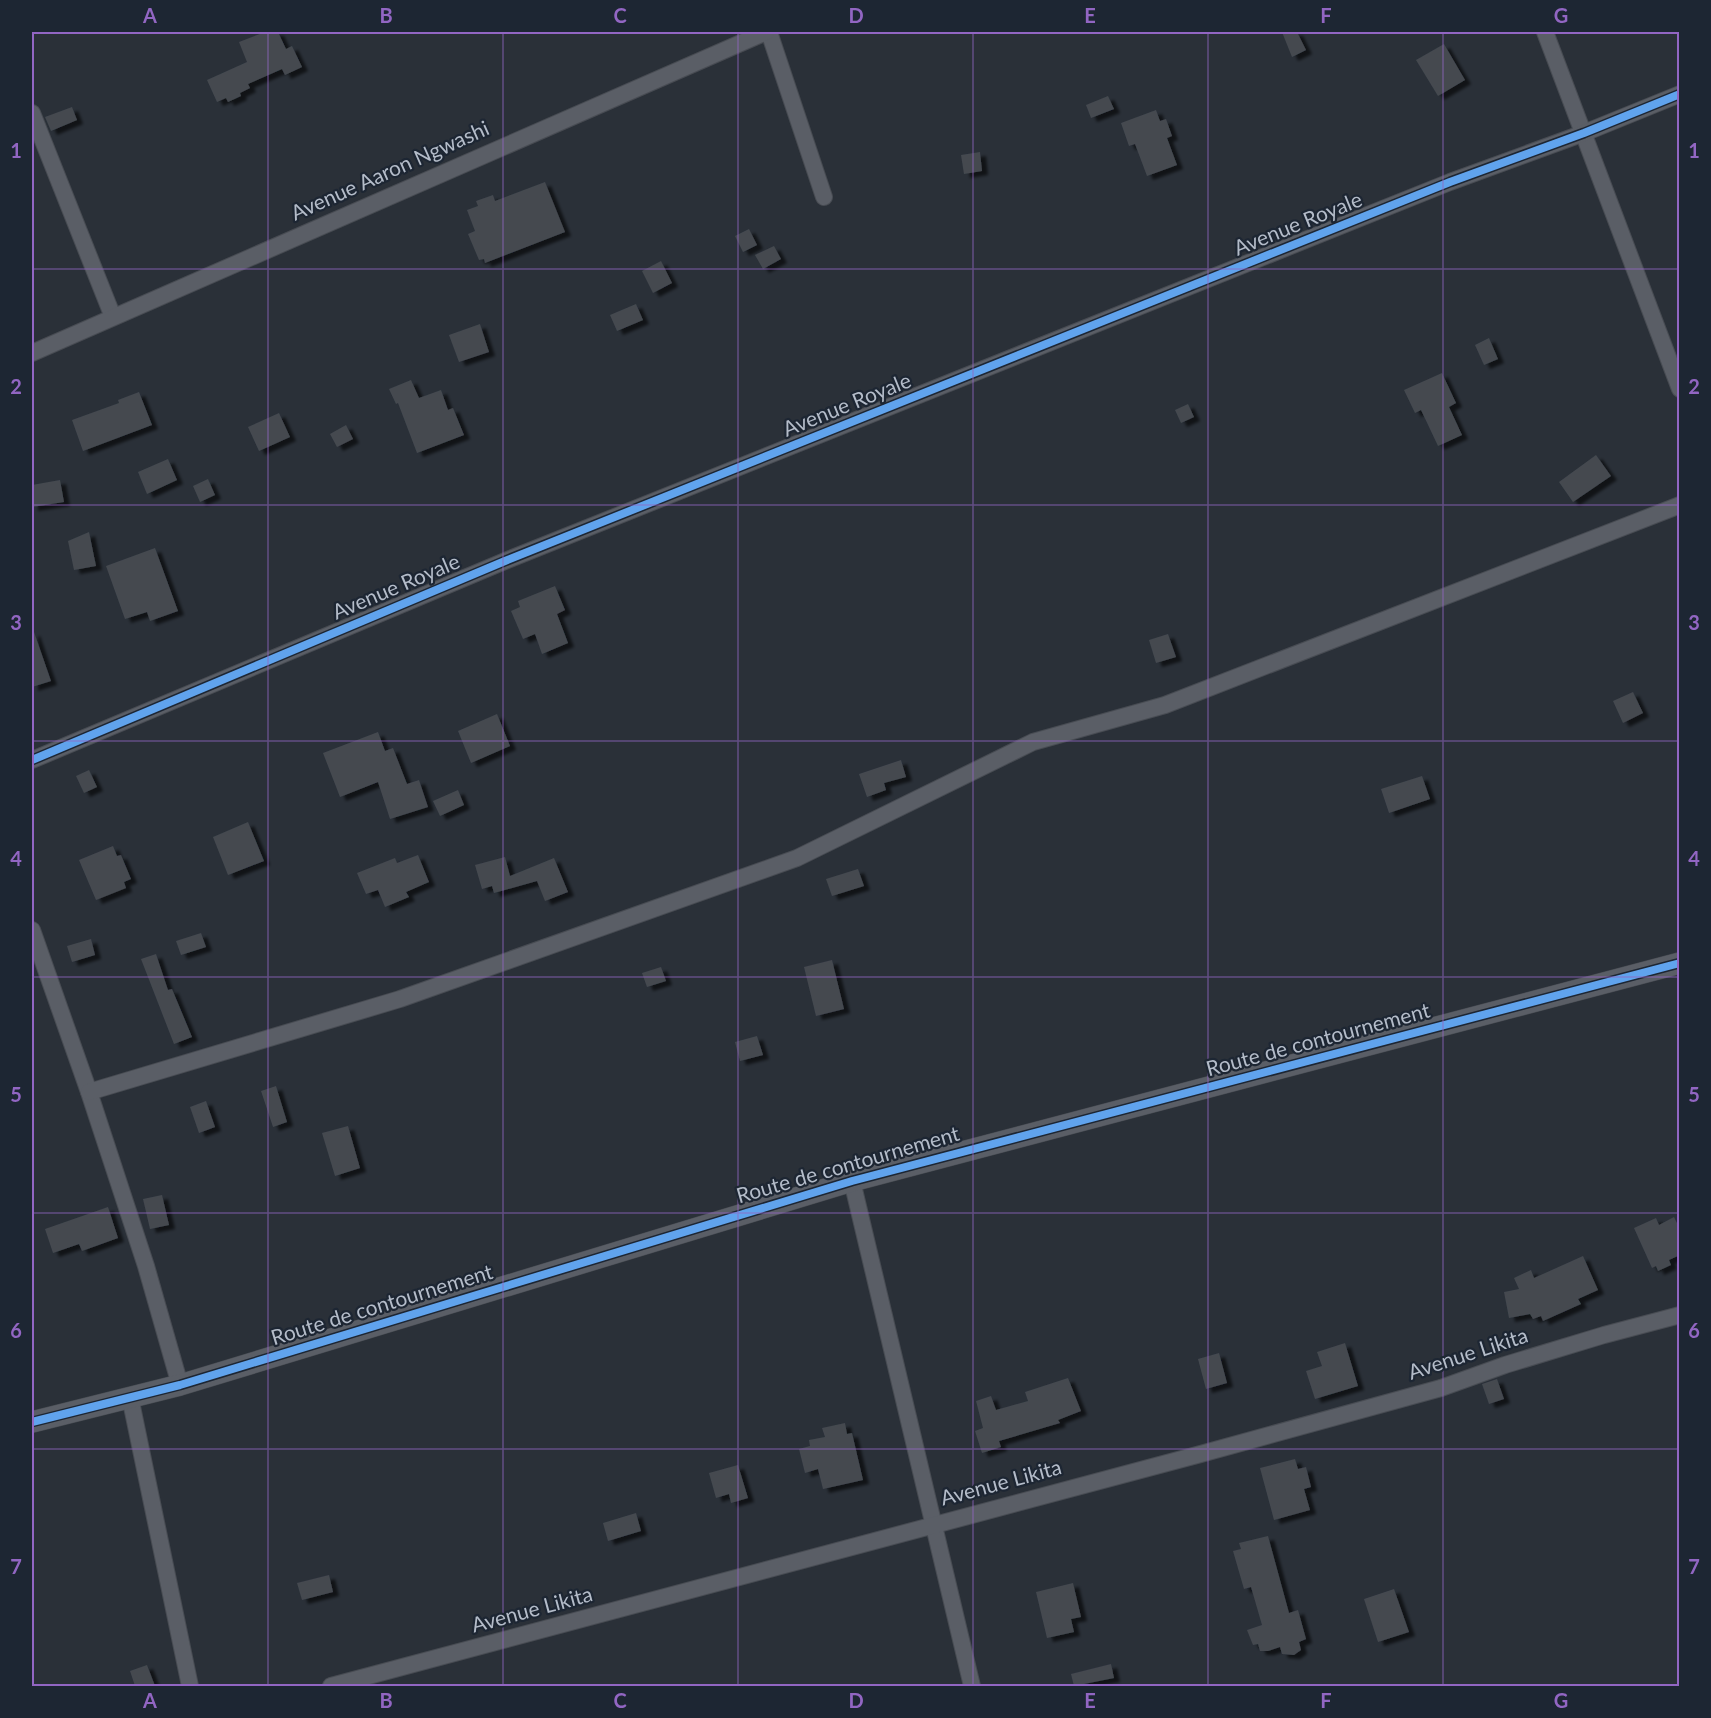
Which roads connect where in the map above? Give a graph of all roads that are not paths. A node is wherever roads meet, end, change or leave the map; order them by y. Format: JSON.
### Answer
{"nodes":[{"id":1,"x":768,"y":32,"type":"edge"},
{"id":2,"x":1545,"y":32,"type":"edge"},
{"id":3,"x":1680,"y":94,"type":"edge"},
{"id":4,"x":32,"y":113,"type":"edge"},
{"id":5,"x":1584,"y":133,"type":"junction"},
{"id":6,"x":824,"y":197,"type":"dead end"},
{"id":7,"x":113,"y":317,"type":"junction"},
{"id":8,"x":32,"y":353,"type":"edge"},
{"id":9,"x":1680,"y":389,"type":"edge"},
{"id":10,"x":1680,"y":505,"type":"edge"},
{"id":11,"x":32,"y":760,"type":"edge"},
{"id":12,"x":32,"y":930,"type":"edge"},
{"id":13,"x":1680,"y":963,"type":"edge"},
{"id":14,"x":89,"y":1092,"type":"junction"},
{"id":15,"x":852,"y":1181,"type":"junction"},
{"id":16,"x":1680,"y":1315,"type":"edge"},
{"id":17,"x":180,"y":1385,"type":"junction"},
{"id":18,"x":130,"y":1397,"type":"junction"},
{"id":19,"x":32,"y":1422,"type":"edge"},
{"id":20,"x":934,"y":1524,"type":"junction"},
{"id":21,"x":190,"y":1686,"type":"edge"},
{"id":22,"x":331,"y":1686,"type":"edge"},
{"id":23,"x":972,"y":1686,"type":"edge"}],
"edges":[{"from":1,"to":6,"type":"street"},
{"from":1,"to":7,"type":"street","name":"Avenue Aaron Ngwashi"},
{"from":2,"to":5,"type":"street"},
{"from":3,"to":5,"type":"street","name":"Avenue Royale"},
{"from":4,"to":7,"type":"street"},
{"from":5,"to":9,"type":"street"},
{"from":5,"to":11,"type":"street","name":"Avenue Royale"},
{"from":7,"to":8,"type":"street","name":"Avenue Aaron Ngwashi"},
{"from":10,"to":14,"type":"street"},
{"from":12,"to":14,"type":"street"},
{"from":13,"to":15,"type":"street","name":"Route de contournement"},
{"from":14,"to":17,"type":"street"},
{"from":15,"to":17,"type":"street","name":"Route de contournement"},
{"from":15,"to":20,"type":"street"},
{"from":16,"to":20,"type":"street","name":"Avenue Likita"},
{"from":17,"to":18,"type":"street","name":"Route de contournement"},
{"from":18,"to":19,"type":"street","name":"Route de contournement"},
{"from":18,"to":21,"type":"street"},
{"from":20,"to":22,"type":"street","name":"Avenue Likita"},
{"from":20,"to":23,"type":"street"}]}
